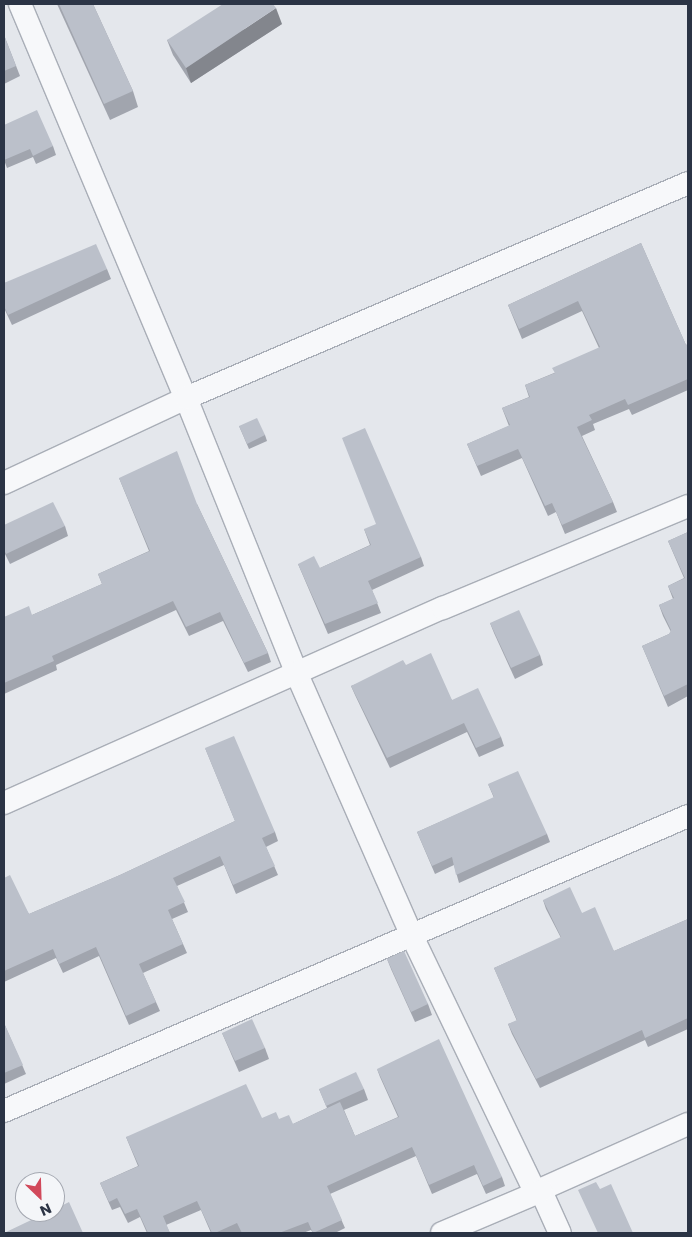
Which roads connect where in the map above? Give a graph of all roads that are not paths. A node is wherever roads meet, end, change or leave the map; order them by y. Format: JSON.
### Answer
{"nodes":[{"id":1,"x":20,"y":4,"type":"edge"},
{"id":2,"x":688,"y":183,"type":"edge"},
{"id":3,"x":186,"y":398,"type":"junction"},
{"id":4,"x":4,"y":483,"type":"edge"},
{"id":5,"x":688,"y":506,"type":"edge"},
{"id":6,"x":296,"y":672,"type":"junction"},
{"id":7,"x":4,"y":803,"type":"edge"},
{"id":8,"x":688,"y":816,"type":"edge"},
{"id":9,"x":411,"y":934,"type":"junction"},
{"id":10,"x":4,"y":1111,"type":"edge"},
{"id":11,"x":688,"y":1124,"type":"edge"},
{"id":12,"x":538,"y":1191,"type":"junction"},
{"id":13,"x":442,"y":1233,"type":"edge"},
{"id":14,"x":560,"y":1233,"type":"edge"}],
"edges":[{"from":1,"to":3,"type":"street"},
{"from":2,"to":3,"type":"street"},
{"from":3,"to":4,"type":"street"},
{"from":3,"to":6,"type":"street"},
{"from":5,"to":6,"type":"street"},
{"from":6,"to":7,"type":"street"},
{"from":6,"to":9,"type":"street"},
{"from":8,"to":9,"type":"street"},
{"from":9,"to":10,"type":"street"},
{"from":9,"to":12,"type":"street"},
{"from":11,"to":12,"type":"street"},
{"from":12,"to":13,"type":"street"},
{"from":12,"to":14,"type":"street"}]}
